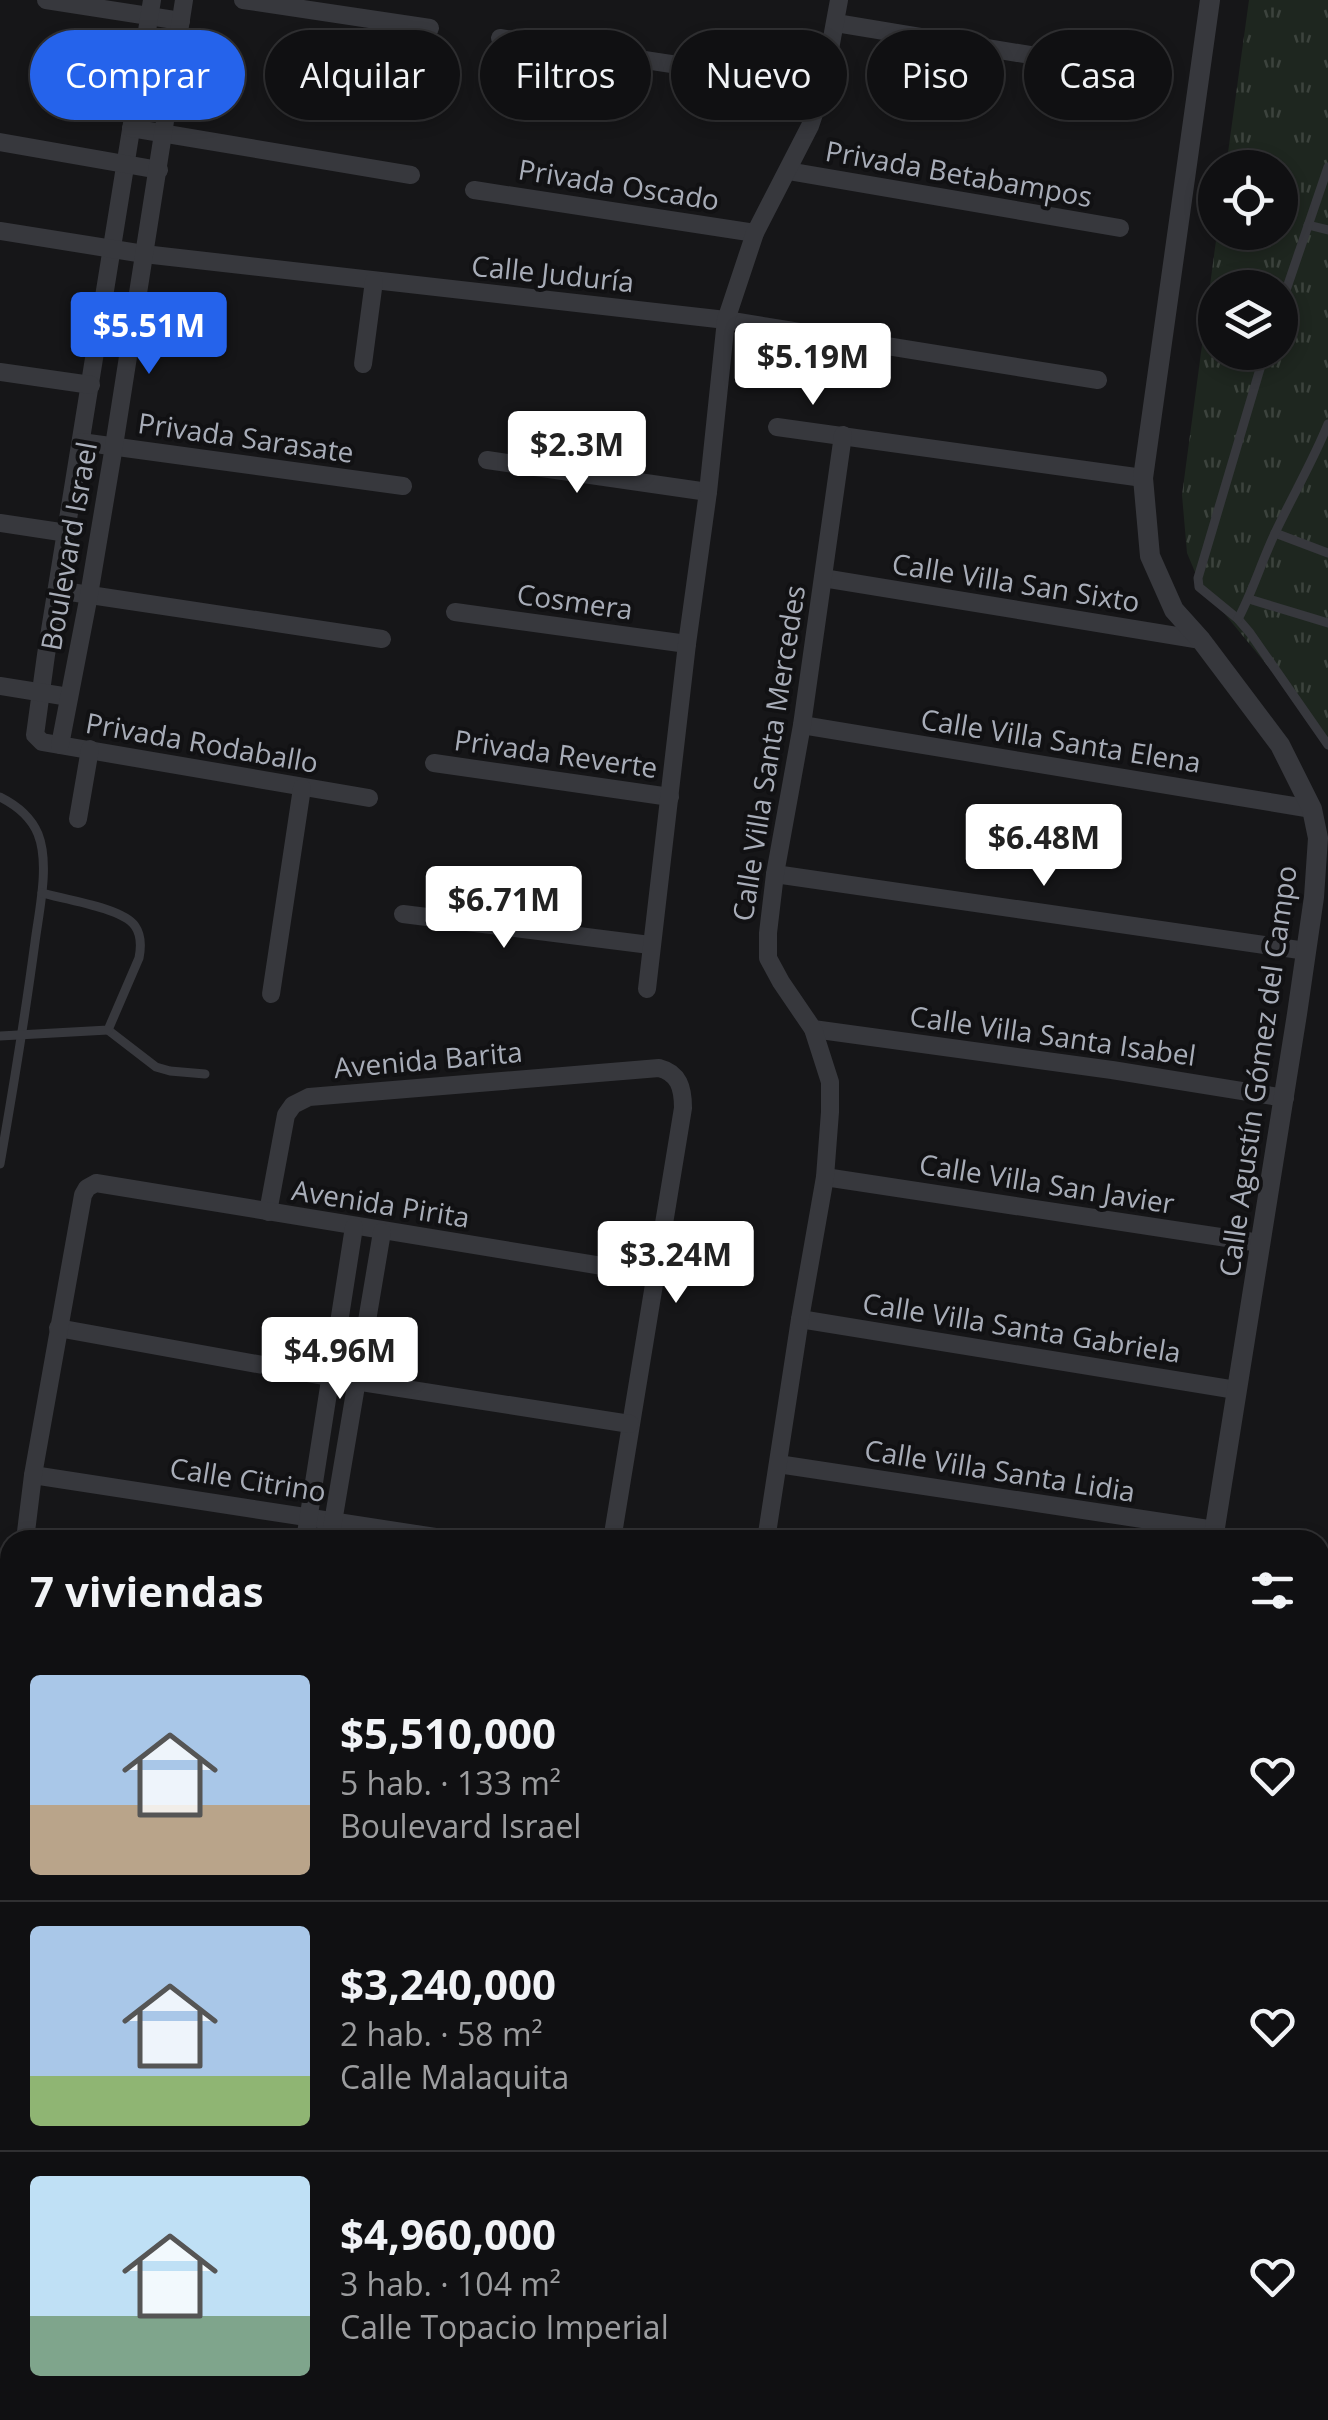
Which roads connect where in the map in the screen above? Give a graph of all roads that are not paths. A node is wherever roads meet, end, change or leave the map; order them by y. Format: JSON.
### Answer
{"nodes":[{"id":1,"x":46,"y":0,"type":"edge"},
{"id":2,"x":184,"y":0,"type":"edge"},
{"id":3,"x":244,"y":0,"type":"edge"},
{"id":4,"x":839,"y":0,"type":"edge"},
{"id":5,"x":1210,"y":0,"type":"edge"},
{"id":6,"x":151,"y":8,"type":"edge"},
{"id":7,"x":181,"y":21,"type":"junction"},
{"id":8,"x":836,"y":23,"type":"junction"},
{"id":9,"x":430,"y":28,"type":"dead end"},
{"id":10,"x":835,"y":30,"type":"edge"},
{"id":11,"x":1024,"y":54,"type":"edge"},
{"id":12,"x":812,"y":120,"type":"edge"},
{"id":13,"x":131,"y":128,"type":"junction"},
{"id":14,"x":164,"y":134,"type":"junction"},
{"id":15,"x":0,"y":142,"type":"edge"},
{"id":16,"x":125,"y":164,"type":"junction"},
{"id":17,"x":1328,"y":167,"type":"edge"},
{"id":18,"x":159,"y":170,"type":"junction"},
{"id":19,"x":788,"y":171,"type":"junction"},
{"id":20,"x":410,"y":175,"type":"dead end"},
{"id":21,"x":474,"y":190,"type":"dead end"},
{"id":22,"x":1308,"y":224,"type":"junction"},
{"id":23,"x":1120,"y":228,"type":"dead end"},
{"id":24,"x":1328,"y":230,"type":"edge"},
{"id":25,"x":0,"y":231,"type":"edge"},
{"id":26,"x":755,"y":233,"type":"junction"},
{"id":27,"x":110,"y":248,"type":"junction"},
{"id":28,"x":144,"y":254,"type":"junction"},
{"id":29,"x":1293,"y":270,"type":"edge"},
{"id":30,"x":374,"y":282,"type":"junction"},
{"id":31,"x":726,"y":320,"type":"junction"},
{"id":32,"x":363,"y":364,"type":"dead end"},
{"id":33,"x":1260,"y":370,"type":"edge"},
{"id":34,"x":0,"y":372,"type":"edge"},
{"id":35,"x":1098,"y":380,"type":"dead end"},
{"id":36,"x":91,"y":385,"type":"junction"},
{"id":37,"x":1328,"y":424,"type":"edge"},
{"id":38,"x":777,"y":427,"type":"dead end"},
{"id":39,"x":843,"y":436,"type":"junction"},
{"id":40,"x":81,"y":442,"type":"junction"},
{"id":41,"x":114,"y":446,"type":"junction"},
{"id":42,"x":487,"y":460,"type":"dead end"},
{"id":43,"x":1144,"y":478,"type":"junction"},
{"id":44,"x":403,"y":486,"type":"dead end"},
{"id":45,"x":708,"y":492,"type":"junction"},
{"id":46,"x":0,"y":524,"type":"edge"},
{"id":47,"x":1275,"y":533,"type":"junction"},
{"id":48,"x":66,"y":534,"type":"junction"},
{"id":49,"x":1328,"y":553,"type":"edge"},
{"id":50,"x":823,"y":578,"type":"junction"},
{"id":51,"x":56,"y":590,"type":"junction"},
{"id":52,"x":89,"y":595,"type":"junction"},
{"id":53,"x":1249,"y":599,"type":"junction"},
{"id":54,"x":455,"y":612,"type":"dead end"},
{"id":55,"x":1238,"y":619,"type":"junction"},
{"id":56,"x":1328,"y":623,"type":"edge"},
{"id":57,"x":382,"y":638,"type":"dead end"},
{"id":58,"x":1201,"y":640,"type":"junction"},
{"id":59,"x":686,"y":644,"type":"junction"},
{"id":60,"x":0,"y":686,"type":"edge"},
{"id":61,"x":40,"y":692,"type":"junction"},
{"id":62,"x":69,"y":697,"type":"junction"},
{"id":63,"x":802,"y":725,"type":"junction"},
{"id":64,"x":34,"y":729,"type":"joint"},
{"id":65,"x":60,"y":745,"type":"junction"},
{"id":66,"x":1328,"y":746,"type":"edge"},
{"id":67,"x":90,"y":749,"type":"junction"},
{"id":68,"x":434,"y":763,"type":"dead end"},
{"id":69,"x":302,"y":788,"type":"junction"},
{"id":70,"x":670,"y":797,"type":"junction"},
{"id":71,"x":0,"y":798,"type":"edge"},
{"id":72,"x":369,"y":798,"type":"dead end"},
{"id":73,"x":1320,"y":810,"type":"edge"},
{"id":74,"x":78,"y":819,"type":"dead end"},
{"id":75,"x":775,"y":874,"type":"junction"},
{"id":76,"x":42,"y":893,"type":"junction"},
{"id":77,"x":403,"y":914,"type":"dead end"},
{"id":78,"x":650,"y":945,"type":"junction"},
{"id":79,"x":1306,"y":951,"type":"junction"},
{"id":80,"x":647,"y":989,"type":"dead end"},
{"id":81,"x":271,"y":994,"type":"dead end"},
{"id":82,"x":813,"y":1029,"type":"junction"},
{"id":83,"x":108,"y":1030,"type":"junction"},
{"id":84,"x":23,"y":1034,"type":"junction"},
{"id":85,"x":0,"y":1036,"type":"edge"},
{"id":86,"x":205,"y":1074,"type":"dead end"},
{"id":87,"x":1284,"y":1098,"type":"junction"},
{"id":88,"x":0,"y":1164,"type":"edge"},
{"id":89,"x":825,"y":1177,"type":"junction"},
{"id":90,"x":268,"y":1212,"type":"junction"},
{"id":91,"x":354,"y":1227,"type":"junction"},
{"id":92,"x":382,"y":1232,"type":"junction"},
{"id":93,"x":1260,"y":1243,"type":"junction"},
{"id":94,"x":657,"y":1275,"type":"junction"},
{"id":95,"x":800,"y":1319,"type":"junction"},
{"id":96,"x":58,"y":1328,"type":"junction"},
{"id":97,"x":329,"y":1377,"type":"junction"},
{"id":98,"x":357,"y":1380,"type":"junction"},
{"id":99,"x":1236,"y":1390,"type":"junction"},
{"id":100,"x":630,"y":1424,"type":"junction"},
{"id":101,"x":778,"y":1464,"type":"junction"},
{"id":102,"x":33,"y":1475,"type":"junction"},
{"id":103,"x":310,"y":1516,"type":"junction"},
{"id":104,"x":333,"y":1520,"type":"junction"},
{"id":105,"x":25,"y":1530,"type":"edge"},
{"id":106,"x":307,"y":1530,"type":"edge"},
{"id":107,"x":332,"y":1530,"type":"edge"},
{"id":108,"x":394,"y":1530,"type":"edge"},
{"id":109,"x":614,"y":1530,"type":"edge"},
{"id":110,"x":768,"y":1530,"type":"edge"},
{"id":111,"x":1183,"y":1530,"type":"edge"},
{"id":112,"x":1215,"y":1530,"type":"edge"}],
"edges":[{"from":1,"to":6,"type":"street"},
{"from":2,"to":7,"type":"street","name":"Boulevard Israel"},
{"from":3,"to":9,"type":"street"},
{"from":4,"to":8,"type":"street"},
{"from":5,"to":43,"type":"street","name":"Calle Agustín Gómez del Campo"},
{"from":6,"to":7,"type":"street"},
{"from":6,"to":13,"type":"street","name":"Boulevard Israel"},
{"from":7,"to":14,"type":"street","name":"Boulevard Israel"},
{"from":8,"to":10,"type":"street"},
{"from":8,"to":11,"type":"street"},
{"from":12,"to":19,"type":"street"},
{"from":13,"to":14,"type":"street"},
{"from":13,"to":16,"type":"street","name":"Boulevard Israel"},
{"from":14,"to":18,"type":"street","name":"Boulevard Israel"},
{"from":14,"to":20,"type":"street"},
{"from":15,"to":16,"type":"street"},
{"from":16,"to":18,"type":"street"},
{"from":16,"to":27,"type":"street","name":"Boulevard Israel"},
{"from":17,"to":22,"type":"lane"},
{"from":18,"to":28,"type":"street","name":"Boulevard Israel"},
{"from":19,"to":23,"type":"street","name":"Privada Betabampos"},
{"from":19,"to":26,"type":"street"},
{"from":21,"to":26,"type":"street","name":"Privada Oscado"},
{"from":22,"to":24,"type":"lane"},
{"from":22,"to":29,"type":"lane"},
{"from":25,"to":27,"type":"street","name":"Calle Juduría"},
{"from":26,"to":31,"type":"street"},
{"from":27,"to":28,"type":"street","name":"Calle Juduría"},
{"from":27,"to":36,"type":"street","name":"Boulevard Israel"},
{"from":28,"to":30,"type":"street","name":"Calle Juduría"},
{"from":28,"to":41,"type":"street","name":"Boulevard Israel"},
{"from":30,"to":31,"type":"street","name":"Calle Juduría"},
{"from":30,"to":32,"type":"street"},
{"from":31,"to":35,"type":"street","name":"Calle Juduría"},
{"from":31,"to":45,"type":"street"},
{"from":33,"to":55,"type":"lane"},
{"from":34,"to":36,"type":"street"},
{"from":36,"to":40,"type":"street","name":"Boulevard Israel"},
{"from":37,"to":47,"type":"lane"},
{"from":38,"to":39,"type":"street"},
{"from":39,"to":43,"type":"street"},
{"from":39,"to":50,"type":"street","name":"Calle Villa Santa Mercedes"},
{"from":40,"to":41,"type":"street","name":"Privada Sarasate"},
{"from":40,"to":48,"type":"street","name":"Boulevard Israel"},
{"from":41,"to":44,"type":"street","name":"Privada Sarasate"},
{"from":41,"to":52,"type":"street","name":"Boulevard Israel"},
{"from":42,"to":45,"type":"street"},
{"from":43,"to":58,"type":"street","name":"Calle Agustín Gómez del Campo"},
{"from":45,"to":59,"type":"street"},
{"from":46,"to":48,"type":"street"},
{"from":47,"to":49,"type":"lane"},
{"from":47,"to":53,"type":"lane"},
{"from":48,"to":51,"type":"street","name":"Boulevard Israel"},
{"from":50,"to":58,"type":"street","name":"Calle Villa San Sixto"},
{"from":50,"to":63,"type":"street","name":"Calle Villa Santa Mercedes"},
{"from":51,"to":52,"type":"street"},
{"from":51,"to":61,"type":"street","name":"Boulevard Israel"},
{"from":52,"to":57,"type":"street"},
{"from":52,"to":62,"type":"street","name":"Boulevard Israel"},
{"from":53,"to":55,"type":"lane"},
{"from":53,"to":56,"type":"lane"},
{"from":54,"to":59,"type":"street","name":"Cosmera"},
{"from":55,"to":66,"type":"lane"},
{"from":58,"to":73,"type":"street","name":"Calle Agustín Gómez del Campo"},
{"from":59,"to":70,"type":"street"},
{"from":60,"to":61,"type":"street"},
{"from":61,"to":62,"type":"street"},
{"from":61,"to":64,"type":"street","name":"Boulevard Israel"},
{"from":62,"to":65,"type":"street","name":"Boulevard Israel"},
{"from":63,"to":73,"type":"street","name":"Calle Villa Santa Elena"},
{"from":63,"to":75,"type":"street","name":"Calle Villa Santa Mercedes"},
{"from":64,"to":65,"type":"street","name":"Privada Rodaballo"},
{"from":65,"to":67,"type":"street","name":"Privada Rodaballo"},
{"from":67,"to":69,"type":"street","name":"Privada Rodaballo"},
{"from":67,"to":74,"type":"street"},
{"from":68,"to":70,"type":"street","name":"Privada Reverte"},
{"from":69,"to":72,"type":"street","name":"Privada Rodaballo"},
{"from":69,"to":81,"type":"street"},
{"from":70,"to":78,"type":"street"},
{"from":71,"to":76,"type":"lane"},
{"from":73,"to":79,"type":"street","name":"Calle Agustín Gómez del Campo"},
{"from":75,"to":79,"type":"street"},
{"from":75,"to":82,"type":"street","name":"Calle Villa Santa Mercedes"},
{"from":76,"to":83,"type":"lane"},
{"from":76,"to":84,"type":"lane"},
{"from":77,"to":78,"type":"street"},
{"from":78,"to":80,"type":"street"},
{"from":79,"to":87,"type":"street","name":"Calle Agustín Gómez del Campo"},
{"from":82,"to":87,"type":"street","name":"Calle Villa Santa Isabel"},
{"from":82,"to":89,"type":"street","name":"Calle Villa Santa Mercedes"},
{"from":83,"to":84,"type":"lane"},
{"from":83,"to":86,"type":"lane"},
{"from":84,"to":85,"type":"lane"},
{"from":84,"to":88,"type":"lane"},
{"from":87,"to":93,"type":"street","name":"Calle Agustín Gómez del Campo"},
{"from":89,"to":93,"type":"street","name":"Calle Villa San Javier"},
{"from":89,"to":95,"type":"street","name":"Calle Villa Santa Mercedes"},
{"from":90,"to":91,"type":"street","name":"Avenida Pirita"},
{"from":90,"to":94,"type":"street","name":"Avenida Barita"},
{"from":90,"to":96,"type":"street","name":"Avenida Pirita"},
{"from":91,"to":92,"type":"street","name":"Avenida Pirita"},
{"from":91,"to":97,"type":"street"},
{"from":92,"to":94,"type":"street","name":"Avenida Pirita"},
{"from":92,"to":98,"type":"street"},
{"from":93,"to":99,"type":"street","name":"Calle Agustín Gómez del Campo"},
{"from":94,"to":100,"type":"street"},
{"from":95,"to":99,"type":"street","name":"Calle Villa Santa Gabriela"},
{"from":95,"to":101,"type":"street","name":"Calle Villa Santa Mercedes"},
{"from":96,"to":97,"type":"street"},
{"from":96,"to":102,"type":"street"},
{"from":97,"to":98,"type":"street"},
{"from":97,"to":103,"type":"street"},
{"from":98,"to":100,"type":"street"},
{"from":98,"to":104,"type":"street"},
{"from":99,"to":112,"type":"street","name":"Calle Agustín Gómez del Campo"},
{"from":100,"to":109,"type":"street"},
{"from":101,"to":110,"type":"street","name":"Calle Villa Santa Mercedes"},
{"from":101,"to":111,"type":"street","name":"Calle Villa Santa Lidia"},
{"from":102,"to":103,"type":"street","name":"Calle Citrino"},
{"from":102,"to":105,"type":"street"},
{"from":103,"to":104,"type":"street","name":"Calle Citrino"},
{"from":103,"to":106,"type":"street"},
{"from":104,"to":107,"type":"street"},
{"from":104,"to":108,"type":"street","name":"Calle Citrino"}]}
